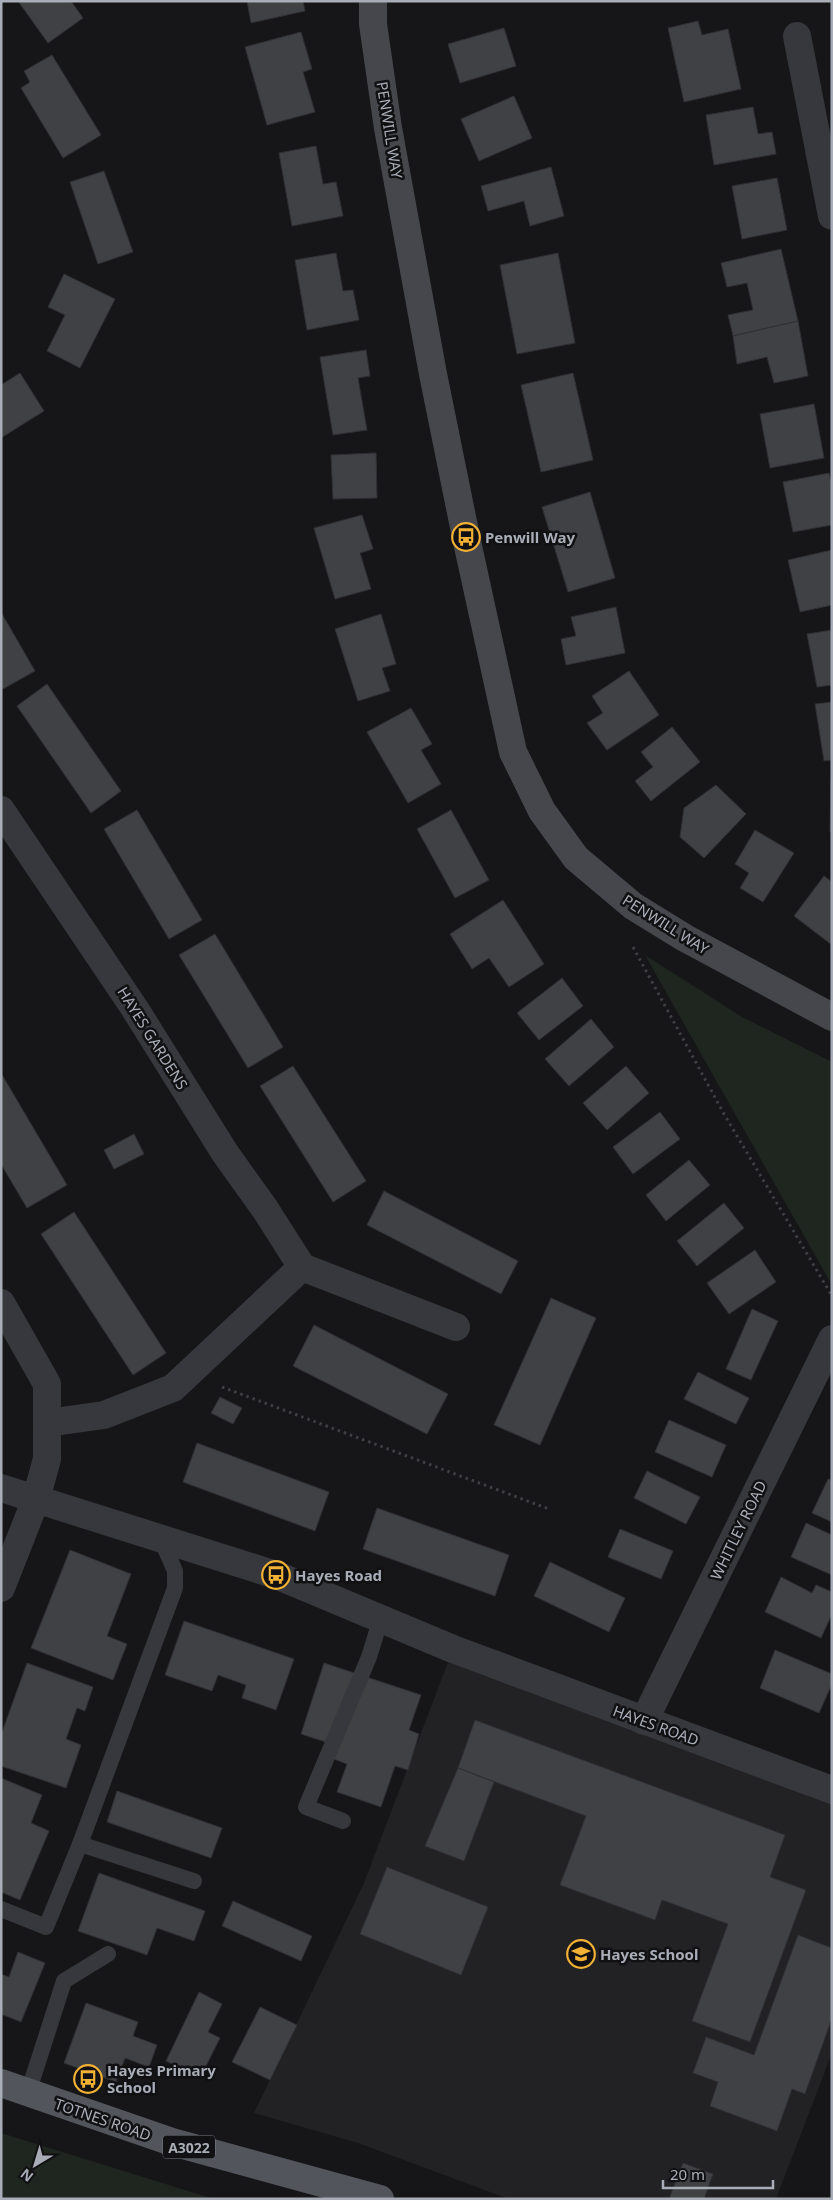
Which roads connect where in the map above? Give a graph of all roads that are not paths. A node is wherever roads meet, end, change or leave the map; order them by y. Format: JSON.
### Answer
{"nodes":[{"id":1,"x":373,"y":1,"type":"edge"},
{"id":2,"x":797,"y":36,"type":"dead end"},
{"id":3,"x":832,"y":216,"type":"edge"},
{"id":4,"x":1,"y":810,"type":"edge"},
{"id":5,"x":832,"y":1017,"type":"edge"},
{"id":6,"x":302,"y":1267,"type":"junction"},
{"id":7,"x":1,"y":1303,"type":"edge"},
{"id":8,"x":456,"y":1327,"type":"dead end"},
{"id":9,"x":832,"y":1339,"type":"edge"},
{"id":10,"x":47,"y":1423,"type":"junction"},
{"id":11,"x":1,"y":1488,"type":"edge"},
{"id":12,"x":36,"y":1499,"type":"junction"},
{"id":13,"x":161,"y":1539,"type":"junction"},
{"id":14,"x":1,"y":1588,"type":"edge"},
{"id":15,"x":381,"y":1618,"type":"junction"},
{"id":16,"x":644,"y":1720,"type":"junction"},
{"id":17,"x":832,"y":1790,"type":"edge"},
{"id":18,"x":342,"y":1821,"type":"dead end"},
{"id":19,"x":80,"y":1844,"type":"junction"},
{"id":20,"x":194,"y":1881,"type":"dead end"},
{"id":21,"x":1,"y":1909,"type":"edge"},
{"id":22,"x":108,"y":1954,"type":"dead end"},
{"id":23,"x":1,"y":2083,"type":"edge"},
{"id":24,"x":28,"y":2092,"type":"junction"},
{"id":25,"x":380,"y":2199,"type":"edge"}],
"edges":[{"from":1,"to":5,"type":"street","name":"PENWILL WAY"},
{"from":2,"to":3,"type":"street"},
{"from":4,"to":6,"type":"street","name":"HAYES GARDENS"},
{"from":6,"to":8,"type":"street"},
{"from":6,"to":10,"type":"street"},
{"from":7,"to":10,"type":"street"},
{"from":9,"to":16,"type":"street","name":"WHITLEY ROAD"},
{"from":10,"to":12,"type":"street"},
{"from":11,"to":12,"type":"street","name":"HAYES ROAD"},
{"from":12,"to":13,"type":"street","name":"HAYES ROAD"},
{"from":12,"to":14,"type":"street"},
{"from":13,"to":15,"type":"street","name":"HAYES ROAD"},
{"from":13,"to":19,"type":"lane"},
{"from":15,"to":16,"type":"street","name":"HAYES ROAD"},
{"from":15,"to":18,"type":"lane"},
{"from":16,"to":17,"type":"street","name":"HAYES ROAD"},
{"from":19,"to":20,"type":"lane"},
{"from":19,"to":21,"type":"lane"},
{"from":22,"to":24,"type":"lane"},
{"from":23,"to":24,"type":"main road","name":"TOTNES ROAD","number":"A3022"},
{"from":24,"to":25,"type":"main road","name":"TOTNES ROAD","number":"A3022"}]}
